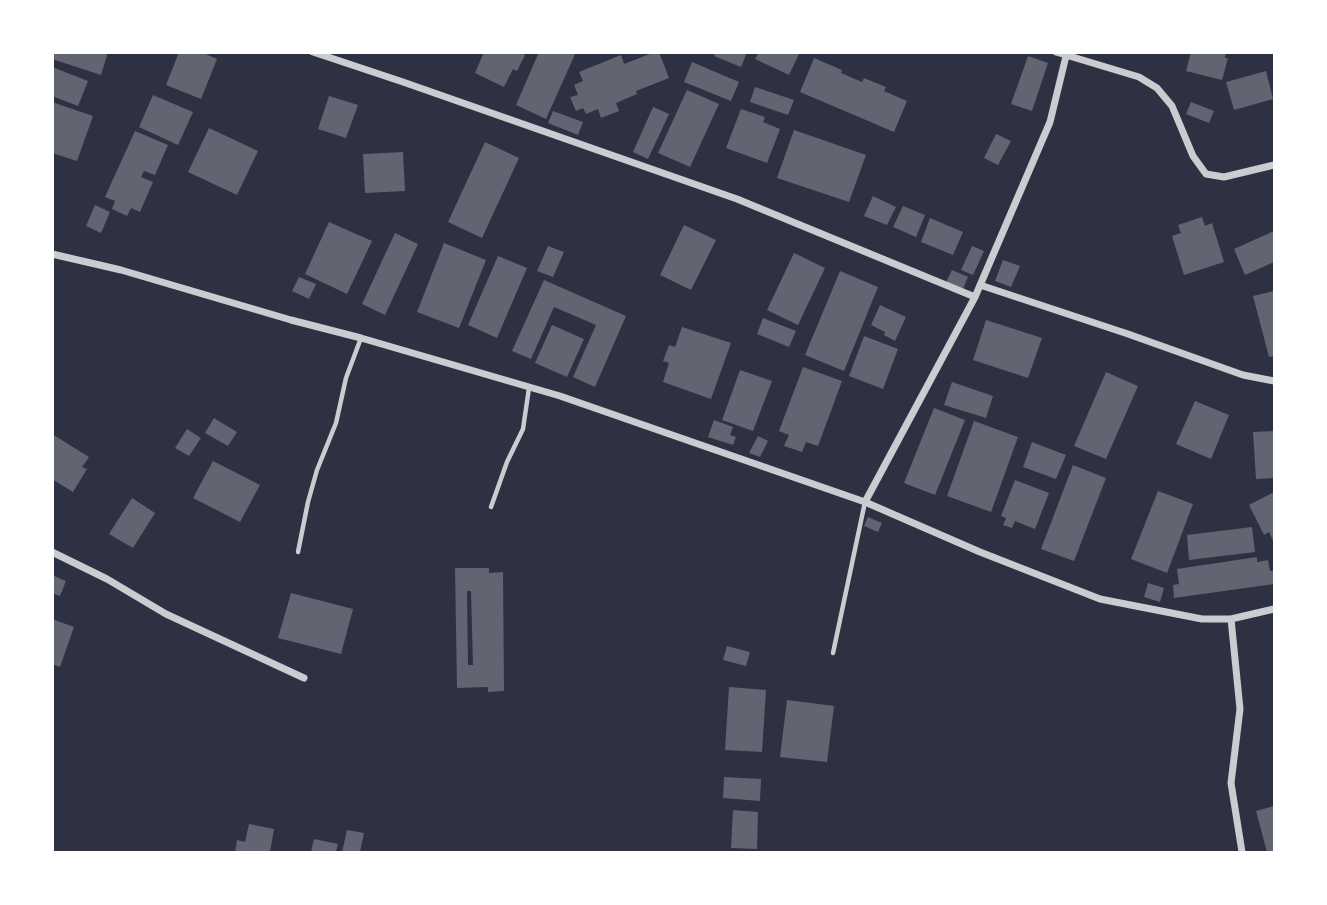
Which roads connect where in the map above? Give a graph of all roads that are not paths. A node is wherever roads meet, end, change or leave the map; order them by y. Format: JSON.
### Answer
{"nodes":[{"id":1,"x":313,"y":52,"type":"edge"},
{"id":2,"x":1056,"y":52,"type":"edge"},
{"id":3,"x":1066,"y":54,"type":"edge"},
{"id":4,"x":1275,"y":165,"type":"edge"},
{"id":5,"x":52,"y":254,"type":"edge"},
{"id":6,"x":980,"y":285,"type":"junction"},
{"id":7,"x":975,"y":297,"type":"junction"},
{"id":8,"x":361,"y":338,"type":"junction"},
{"id":9,"x":1275,"y":381,"type":"edge"},
{"id":10,"x":529,"y":388,"type":"junction"},
{"id":11,"x":865,"y":502,"type":"junction"},
{"id":12,"x":491,"y":507,"type":"dead end"},
{"id":13,"x":52,"y":552,"type":"edge"},
{"id":14,"x":298,"y":552,"type":"dead end"},
{"id":15,"x":1275,"y":609,"type":"edge"},
{"id":16,"x":1231,"y":618,"type":"junction"},
{"id":17,"x":833,"y":653,"type":"dead end"},
{"id":18,"x":304,"y":678,"type":"dead end"},
{"id":19,"x":1242,"y":852,"type":"edge"}],
"edges":[{"from":1,"to":7,"type":"street"},
{"from":2,"to":3,"type":"street"},
{"from":3,"to":4,"type":"street"},
{"from":3,"to":6,"type":"street"},
{"from":5,"to":8,"type":"street"},
{"from":6,"to":7,"type":"street"},
{"from":6,"to":9,"type":"street"},
{"from":7,"to":11,"type":"street"},
{"from":8,"to":10,"type":"street"},
{"from":8,"to":14,"type":"lane"},
{"from":10,"to":11,"type":"street"},
{"from":10,"to":12,"type":"lane"},
{"from":11,"to":16,"type":"street"},
{"from":11,"to":17,"type":"lane"},
{"from":13,"to":18,"type":"street"},
{"from":15,"to":16,"type":"street"},
{"from":16,"to":19,"type":"street"}]}
